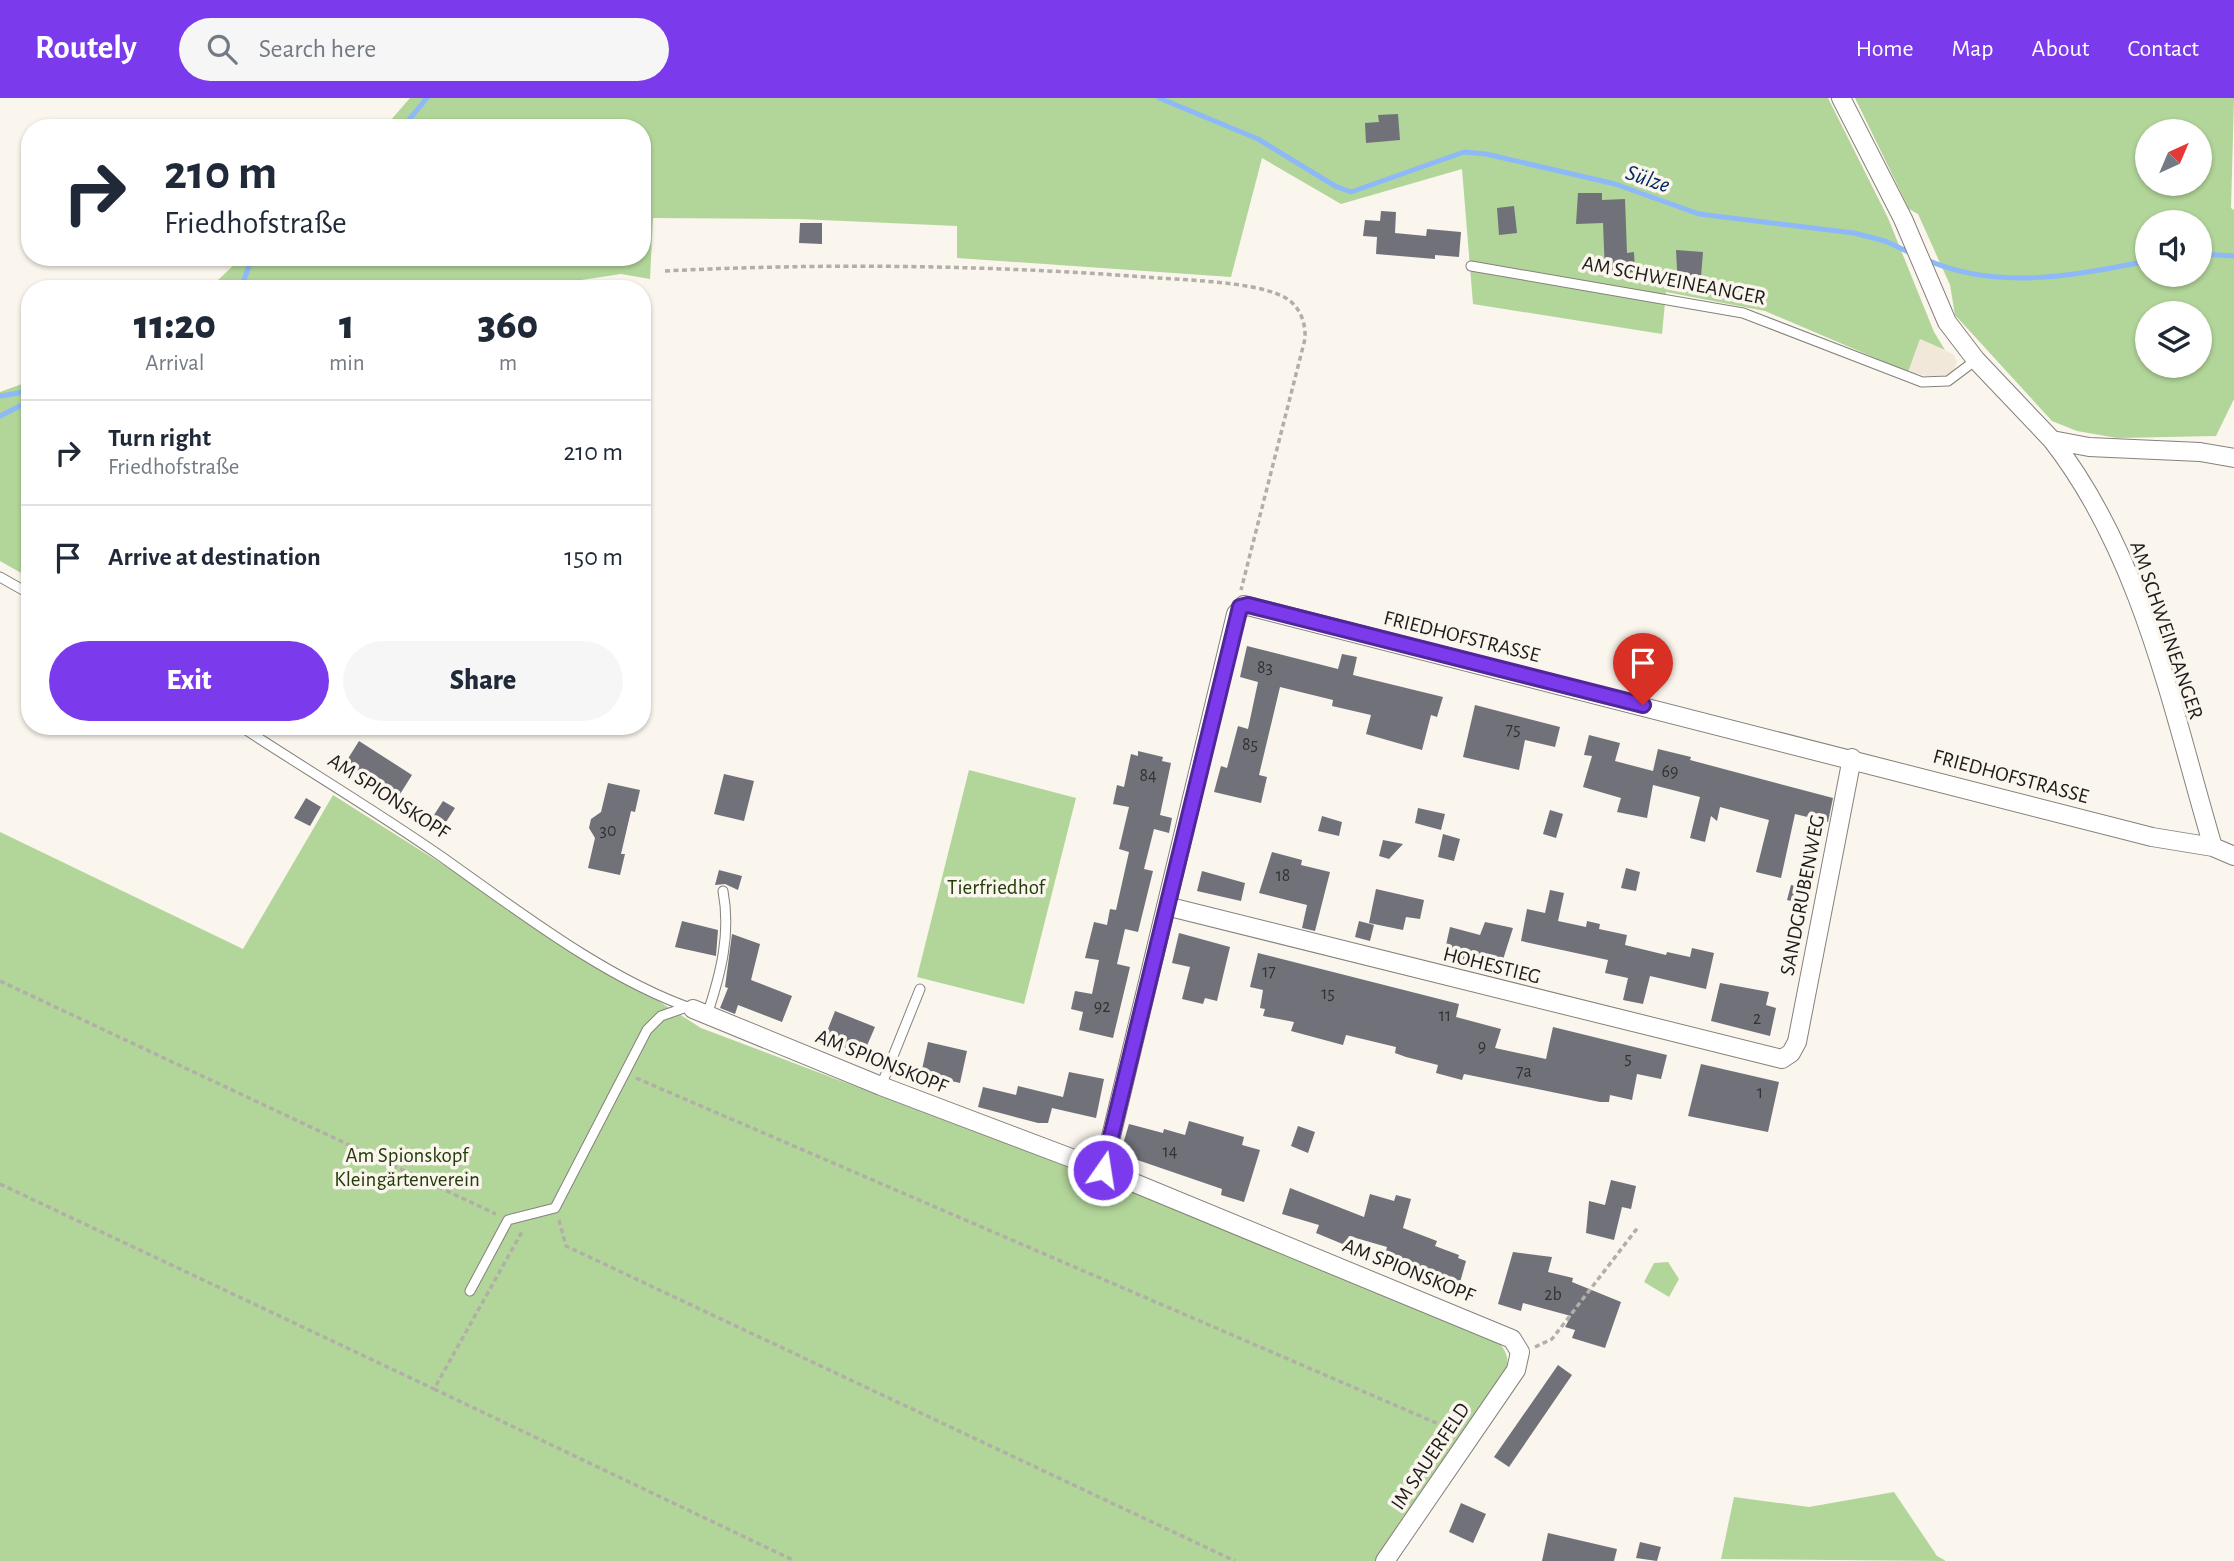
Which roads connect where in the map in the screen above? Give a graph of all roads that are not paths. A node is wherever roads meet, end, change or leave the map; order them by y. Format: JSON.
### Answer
{"nodes":[{"id":1,"x":1841,"y":98,"type":"edge"},
{"id":2,"x":1471,"y":266,"type":"dead end"},
{"id":3,"x":1976,"y":360,"type":"junction"},
{"id":4,"x":2052,"y":440,"type":"junction"},
{"id":5,"x":2234,"y":458,"type":"edge"},
{"id":6,"x":0,"y":578,"type":"edge"},
{"id":7,"x":21,"y":589,"type":"edge"},
{"id":8,"x":254,"y":735,"type":"edge"},
{"id":9,"x":1852,"y":758,"type":"junction"},
{"id":10,"x":2213,"y":847,"type":"junction"},
{"id":11,"x":2234,"y":856,"type":"edge"},
{"id":12,"x":723,"y":891,"type":"dead end"},
{"id":13,"x":1166,"y":906,"type":"junction"},
{"id":14,"x":920,"y":989,"type":"dead end"},
{"id":15,"x":700,"y":1012,"type":"junction"},
{"id":16,"x":1798,"y":1040,"type":"joint"},
{"id":17,"x":881,"y":1086,"type":"junction"},
{"id":18,"x":1103,"y":1170,"type":"junction"},
{"id":19,"x":470,"y":1291,"type":"dead end"},
{"id":20,"x":1513,"y":1376,"type":"joint"},
{"id":21,"x":1385,"y":1561,"type":"edge"}],
"edges":[{"from":1,"to":3,"type":"street","name":"AM SCHWEINEANGER"},
{"from":2,"to":3,"type":"lane","name":"AM SCHWEINEANGER"},
{"from":3,"to":4,"type":"street","name":"AM SCHWEINEANGER"},
{"from":4,"to":5,"type":"street"},
{"from":4,"to":10,"type":"street","name":"AM SCHWEINEANGER"},
{"from":6,"to":7,"type":"lane"},
{"from":8,"to":15,"type":"lane","name":"AM SPIONSKOPF"},
{"from":9,"to":10,"type":"street","name":"FRIEDHOFSTRASSE"},
{"from":9,"to":13,"type":"street","name":"FRIEDHOFSTRASSE"},
{"from":9,"to":16,"type":"street","name":"SANDGRUBENWEG"},
{"from":10,"to":11,"type":"street","name":"FRIEDHOFSTRASSE"},
{"from":12,"to":15,"type":"lane"},
{"from":13,"to":16,"type":"street","name":"HOHESTIEG"},
{"from":13,"to":18,"type":"street"},
{"from":14,"to":17,"type":"lane"},
{"from":15,"to":17,"type":"street","name":"AM SPIONSKOPF"},
{"from":15,"to":19,"type":"lane"},
{"from":17,"to":18,"type":"street","name":"AM SPIONSKOPF"},
{"from":18,"to":20,"type":"street","name":"AM SPIONSKOPF"},
{"from":20,"to":21,"type":"street","name":"IM SAUERFELD"}]}
